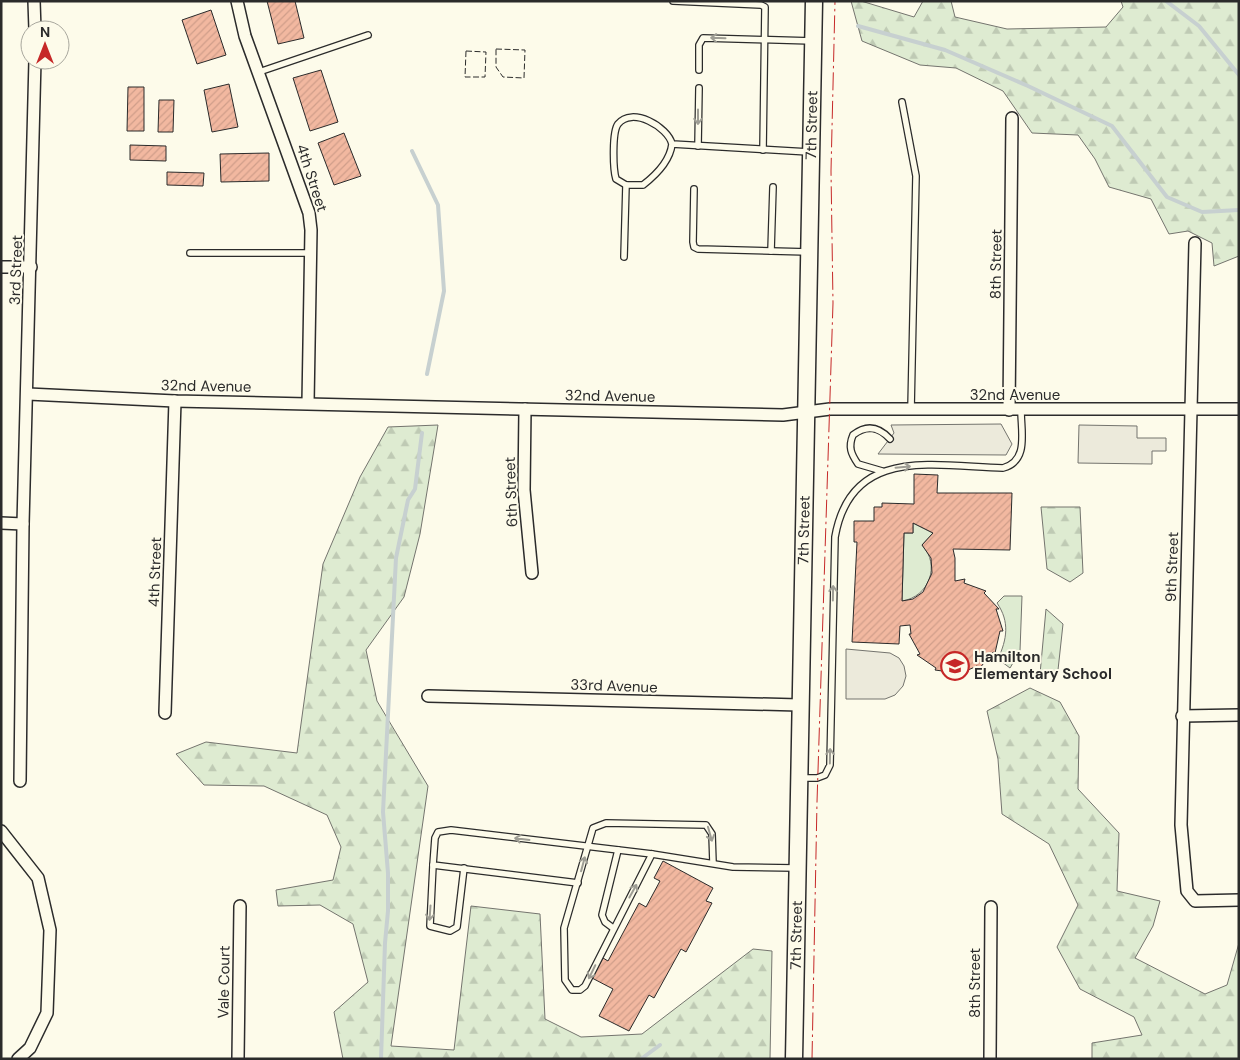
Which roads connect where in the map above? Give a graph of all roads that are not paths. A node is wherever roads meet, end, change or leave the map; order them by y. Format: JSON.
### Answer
{"nodes":[{"id":1,"x":34,"y":1,"type":"edge"},
{"id":2,"x":237,"y":1,"type":"edge"},
{"id":3,"x":673,"y":1,"type":"edge"},
{"id":4,"x":814,"y":1,"type":"edge"},
{"id":5,"x":35,"y":20,"type":"edge"},
{"id":6,"x":368,"y":35,"type":"dead end"},
{"id":7,"x":765,"y":40,"type":"junction"},
{"id":8,"x":813,"y":41,"type":"junction"},
{"id":9,"x":35,"y":70,"type":"edge"},
{"id":10,"x":699,"y":70,"type":"dead end"},
{"id":11,"x":258,"y":72,"type":"junction"},
{"id":12,"x":699,"y":88,"type":"dead end"},
{"id":13,"x":902,"y":102,"type":"dead end"},
{"id":14,"x":1012,"y":118,"type":"dead end"},
{"id":15,"x":672,"y":144,"type":"junction"},
{"id":16,"x":698,"y":146,"type":"junction"},
{"id":17,"x":764,"y":150,"type":"junction"},
{"id":18,"x":811,"y":152,"type":"junction"},
{"id":19,"x":626,"y":186,"type":"junction"},
{"id":20,"x":773,"y":187,"type":"dead end"},
{"id":21,"x":694,"y":189,"type":"dead end"},
{"id":22,"x":1195,"y":243,"type":"dead end"},
{"id":23,"x":771,"y":251,"type":"junction"},
{"id":24,"x":809,"y":252,"type":"junction"},
{"id":25,"x":190,"y":253,"type":"dead end"},
{"id":26,"x":311,"y":253,"type":"junction"},
{"id":27,"x":624,"y":257,"type":"dead end"},
{"id":28,"x":1,"y":267,"type":"edge"},
{"id":29,"x":31,"y":267,"type":"junction"},
{"id":30,"x":28,"y":394,"type":"junction"},
{"id":31,"x":175,"y":401,"type":"junction"},
{"id":32,"x":308,"y":403,"type":"junction"},
{"id":33,"x":525,"y":409,"type":"junction"},
{"id":34,"x":911,"y":409,"type":"junction"},
{"id":35,"x":1009,"y":410,"type":"junction"},
{"id":36,"x":1022,"y":410,"type":"junction"},
{"id":37,"x":1192,"y":410,"type":"junction"},
{"id":38,"x":1239,"y":410,"type":"edge"},
{"id":39,"x":805,"y":412,"type":"junction"},
{"id":40,"x":890,"y":439,"type":"dead end"},
{"id":41,"x":883,"y":471,"type":"junction"},
{"id":42,"x":1,"y":523,"type":"edge"},
{"id":43,"x":23,"y":524,"type":"junction"},
{"id":44,"x":532,"y":573,"type":"dead end"},
{"id":45,"x":428,"y":696,"type":"dead end"},
{"id":46,"x":799,"y":705,"type":"junction"},
{"id":47,"x":166,"y":713,"type":"dead end"},
{"id":48,"x":1239,"y":715,"type":"edge"},
{"id":49,"x":1182,"y":716,"type":"junction"},
{"id":50,"x":798,"y":778,"type":"junction"},
{"id":51,"x":20,"y":781,"type":"dead end"},
{"id":52,"x":1,"y":831,"type":"edge"},
{"id":53,"x":588,"y":847,"type":"junction"},
{"id":54,"x":618,"y":850,"type":"junction"},
{"id":55,"x":652,"y":854,"type":"junction"},
{"id":56,"x":713,"y":863,"type":"junction"},
{"id":57,"x":433,"y":864,"type":"junction"},
{"id":58,"x":464,"y":868,"type":"junction"},
{"id":59,"x":796,"y":868,"type":"junction"},
{"id":60,"x":578,"y":883,"type":"junction"},
{"id":61,"x":1239,"y":900,"type":"edge"},
{"id":62,"x":240,"y":906,"type":"dead end"},
{"id":63,"x":991,"y":907,"type":"dead end"},
{"id":64,"x":613,"y":928,"type":"junction"},
{"id":65,"x":18,"y":1059,"type":"edge"},
{"id":66,"x":238,"y":1059,"type":"edge"},
{"id":67,"x":794,"y":1059,"type":"edge"},
{"id":68,"x":990,"y":1059,"type":"edge"}],
"edges":[{"from":1,"to":5,"type":"street"},
{"from":2,"to":11,"type":"street","name":"4th Street"},
{"from":3,"to":7,"type":"lane"},
{"from":4,"to":8,"type":"street","name":"7th Street"},
{"from":6,"to":11,"type":"lane"},
{"from":7,"to":8,"type":"lane"},
{"from":7,"to":10,"type":"lane","one_way":true},
{"from":7,"to":17,"type":"lane"},
{"from":8,"to":18,"type":"street","name":"7th Street"},
{"from":9,"to":29,"type":"street","name":"3rd Street"},
{"from":11,"to":26,"type":"street","name":"4th Street"},
{"from":12,"to":16,"type":"lane","one_way":true},
{"from":13,"to":34,"type":"lane"},
{"from":14,"to":35,"type":"street","name":"8th Street"},
{"from":15,"to":16,"type":"lane"},
{"from":15,"to":19,"type":"lane"},
{"from":15,"to":19,"type":"lane"},
{"from":16,"to":17,"type":"lane"},
{"from":17,"to":18,"type":"lane"},
{"from":18,"to":24,"type":"street","name":"7th Street"},
{"from":19,"to":27,"type":"lane"},
{"from":20,"to":23,"type":"lane"},
{"from":21,"to":23,"type":"lane"},
{"from":22,"to":37,"type":"street","name":"9th Street"},
{"from":23,"to":24,"type":"lane"},
{"from":24,"to":39,"type":"street","name":"7th Street"},
{"from":25,"to":26,"type":"lane"},
{"from":26,"to":32,"type":"street","name":"4th Street"},
{"from":28,"to":29,"type":"street"},
{"from":29,"to":30,"type":"street","name":"3rd Street"},
{"from":30,"to":31,"type":"street","name":"32nd Avenue"},
{"from":30,"to":43,"type":"street","name":"3rd Street"},
{"from":31,"to":32,"type":"street","name":"32nd Avenue"},
{"from":31,"to":47,"type":"street","name":"4th Street"},
{"from":32,"to":33,"type":"street","name":"32nd Avenue"},
{"from":33,"to":39,"type":"street","name":"32nd Avenue"},
{"from":33,"to":44,"type":"street","name":"6th Street"},
{"from":34,"to":35,"type":"street","name":"32nd Avenue"},
{"from":34,"to":39,"type":"street","name":"32nd Avenue"},
{"from":35,"to":36,"type":"street","name":"32nd Avenue"},
{"from":36,"to":37,"type":"street","name":"32nd Avenue"},
{"from":41,"to":36,"type":"lane","one_way":true},
{"from":37,"to":38,"type":"street","name":"32nd Avenue"},
{"from":37,"to":49,"type":"street","name":"9th Street"},
{"from":39,"to":46,"type":"street","name":"7th Street"},
{"from":40,"to":41,"type":"lane"},
{"from":50,"to":41,"type":"lane","one_way":true},
{"from":42,"to":43,"type":"street"},
{"from":43,"to":51,"type":"street","name":"3rd Street"},
{"from":45,"to":46,"type":"street","name":"33rd Avenue"},
{"from":46,"to":50,"type":"street","name":"7th Street"},
{"from":48,"to":49,"type":"street"},
{"from":49,"to":61,"type":"street","name":"9th Street"},
{"from":50,"to":59,"type":"street","name":"7th Street"},
{"from":52,"to":65,"type":"street"},
{"from":53,"to":54,"type":"lane"},
{"from":53,"to":56,"type":"lane","one_way":true},
{"from":53,"to":57,"type":"lane","one_way":true},
{"from":60,"to":53,"type":"lane","one_way":true},
{"from":54,"to":55,"type":"lane"},
{"from":54,"to":64,"type":"lane"},
{"from":55,"to":56,"type":"lane"},
{"from":64,"to":55,"type":"lane","one_way":true},
{"from":56,"to":59,"type":"lane"},
{"from":57,"to":58,"type":"lane"},
{"from":57,"to":58,"type":"lane","one_way":true},
{"from":58,"to":60,"type":"lane"},
{"from":59,"to":67,"type":"street","name":"7th Street"},
{"from":64,"to":60,"type":"lane","one_way":true},
{"from":62,"to":66,"type":"street","name":"Vale Court"},
{"from":63,"to":68,"type":"street","name":"8th Street"}]}
